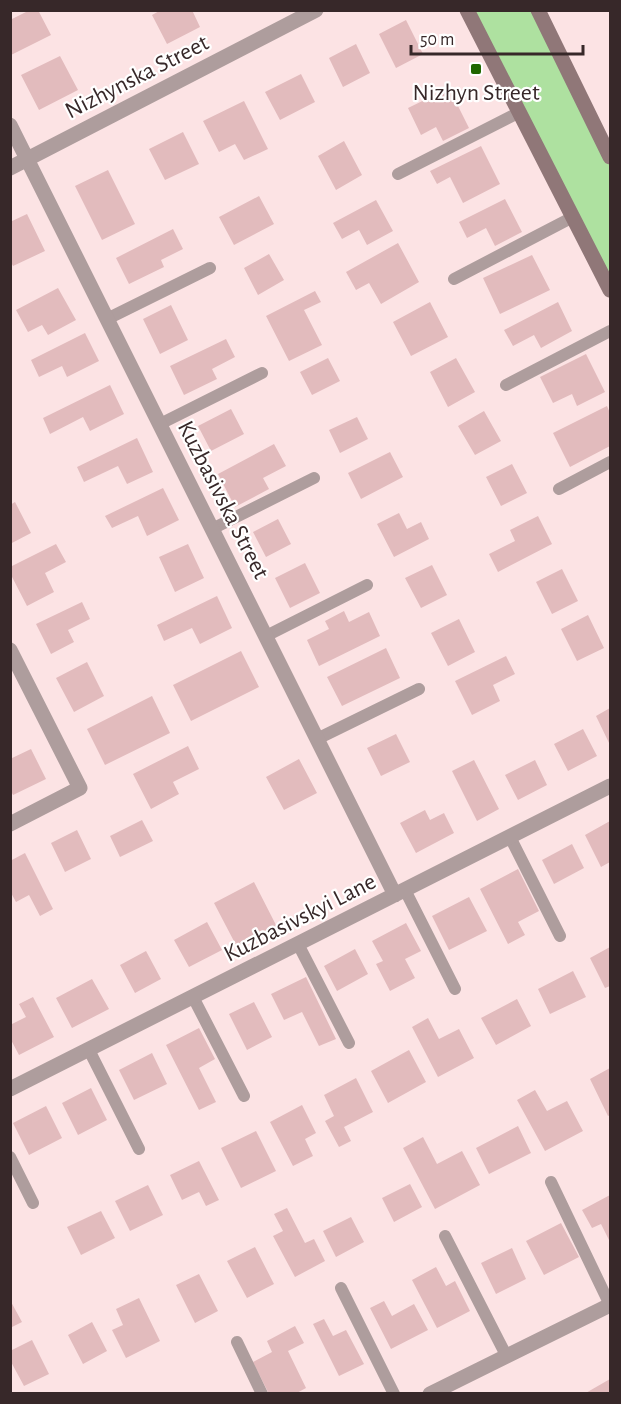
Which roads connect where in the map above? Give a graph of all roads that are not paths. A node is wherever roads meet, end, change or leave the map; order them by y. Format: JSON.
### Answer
{"nodes":[{"id":1,"x":316,"y":10,"type":"edge"},
{"id":2,"x":467,"y":10,"type":"edge"},
{"id":3,"x":538,"y":10,"type":"edge"},
{"id":4,"x":520,"y":112,"type":"junction"},
{"id":5,"x":10,"y":125,"type":"edge"},
{"id":6,"x":609,"y":151,"type":"edge"},
{"id":7,"x":28,"y":159,"type":"junction"},
{"id":8,"x":10,"y":168,"type":"edge"},
{"id":9,"x":398,"y":174,"type":"dead end"},
{"id":10,"x":573,"y":217,"type":"junction"},
{"id":11,"x":210,"y":268,"type":"dead end"},
{"id":12,"x":454,"y":279,"type":"dead end"},
{"id":13,"x":610,"y":290,"type":"edge"},
{"id":14,"x":107,"y":319,"type":"junction"},
{"id":15,"x":610,"y":331,"type":"edge"},
{"id":16,"x":262,"y":373,"type":"dead end"},
{"id":17,"x":506,"y":384,"type":"dead end"},
{"id":18,"x":160,"y":424,"type":"junction"},
{"id":19,"x":610,"y":462,"type":"edge"},
{"id":20,"x":314,"y":478,"type":"dead end"},
{"id":21,"x":559,"y":489,"type":"dead end"},
{"id":22,"x":212,"y":529,"type":"junction"},
{"id":23,"x":367,"y":585,"type":"dead end"},
{"id":24,"x":266,"y":636,"type":"junction"},
{"id":25,"x":10,"y":650,"type":"edge"},
{"id":26,"x":419,"y":689,"type":"dead end"},
{"id":27,"x":317,"y":739,"type":"junction"},
{"id":28,"x":610,"y":786,"type":"edge"},
{"id":29,"x":10,"y":824,"type":"edge"},
{"id":30,"x":510,"y":837,"type":"junction"},
{"id":31,"x":400,"y":893,"type":"junction"},
{"id":32,"x":560,"y":936,"type":"dead end"},
{"id":33,"x":298,"y":944,"type":"junction"},
{"id":34,"x":455,"y":989,"type":"dead end"},
{"id":35,"x":194,"y":997,"type":"junction"},
{"id":36,"x":349,"y":1043,"type":"dead end"},
{"id":37,"x":89,"y":1050,"type":"junction"},
{"id":38,"x":10,"y":1089,"type":"edge"},
{"id":39,"x":244,"y":1096,"type":"dead end"},
{"id":40,"x":139,"y":1149,"type":"dead end"},
{"id":41,"x":10,"y":1157,"type":"edge"},
{"id":42,"x":551,"y":1182,"type":"dead end"},
{"id":43,"x":33,"y":1203,"type":"dead end"},
{"id":44,"x":445,"y":1236,"type":"dead end"},
{"id":45,"x":341,"y":1288,"type":"dead end"},
{"id":46,"x":610,"y":1305,"type":"edge"},
{"id":47,"x":237,"y":1342,"type":"dead end"},
{"id":48,"x":506,"y":1355,"type":"junction"},
{"id":49,"x":262,"y":1394,"type":"edge"},
{"id":50,"x":394,"y":1394,"type":"edge"},
{"id":51,"x":430,"y":1394,"type":"edge"}],
"edges":[{"from":1,"to":7,"type":"street","name":"Nizhynska Street"},
{"from":2,"to":4,"type":"main road"},
{"from":3,"to":6,"type":"main road"},
{"from":4,"to":9,"type":"lane"},
{"from":4,"to":10,"type":"main road"},
{"from":5,"to":7,"type":"street","name":"Kuzbasivska Street"},
{"from":7,"to":8,"type":"street","name":"Nizhynska Street"},
{"from":7,"to":14,"type":"street","name":"Kuzbasivska Street"},
{"from":10,"to":12,"type":"lane"},
{"from":10,"to":13,"type":"main road"},
{"from":11,"to":14,"type":"lane"},
{"from":14,"to":18,"type":"street","name":"Kuzbasivska Street"},
{"from":15,"to":17,"type":"lane"},
{"from":16,"to":18,"type":"lane"},
{"from":18,"to":22,"type":"street","name":"Kuzbasivska Street"},
{"from":19,"to":21,"type":"lane"},
{"from":20,"to":22,"type":"lane"},
{"from":22,"to":24,"type":"street","name":"Kuzbasivska Street"},
{"from":23,"to":24,"type":"lane"},
{"from":24,"to":27,"type":"street","name":"Kuzbasivska Street"},
{"from":25,"to":29,"type":"street"},
{"from":26,"to":27,"type":"lane"},
{"from":27,"to":31,"type":"street","name":"Kuzbasivska Street"},
{"from":28,"to":30,"type":"street","name":"Kuzbasivskyi Lane"},
{"from":30,"to":31,"type":"street","name":"Kuzbasivskyi Lane"},
{"from":30,"to":32,"type":"lane"},
{"from":31,"to":33,"type":"street","name":"Kuzbasivskyi Lane"},
{"from":31,"to":34,"type":"lane"},
{"from":33,"to":35,"type":"street","name":"Kuzbasivskyi Lane"},
{"from":33,"to":36,"type":"lane"},
{"from":35,"to":37,"type":"street","name":"Kuzbasivskyi Lane"},
{"from":35,"to":39,"type":"lane"},
{"from":37,"to":38,"type":"street","name":"Kuzbasivskyi Lane"},
{"from":37,"to":40,"type":"lane"},
{"from":41,"to":43,"type":"lane"},
{"from":42,"to":46,"type":"lane"},
{"from":44,"to":48,"type":"lane"},
{"from":45,"to":50,"type":"lane"},
{"from":46,"to":48,"type":"street"},
{"from":47,"to":49,"type":"lane"},
{"from":48,"to":51,"type":"street"}]}
